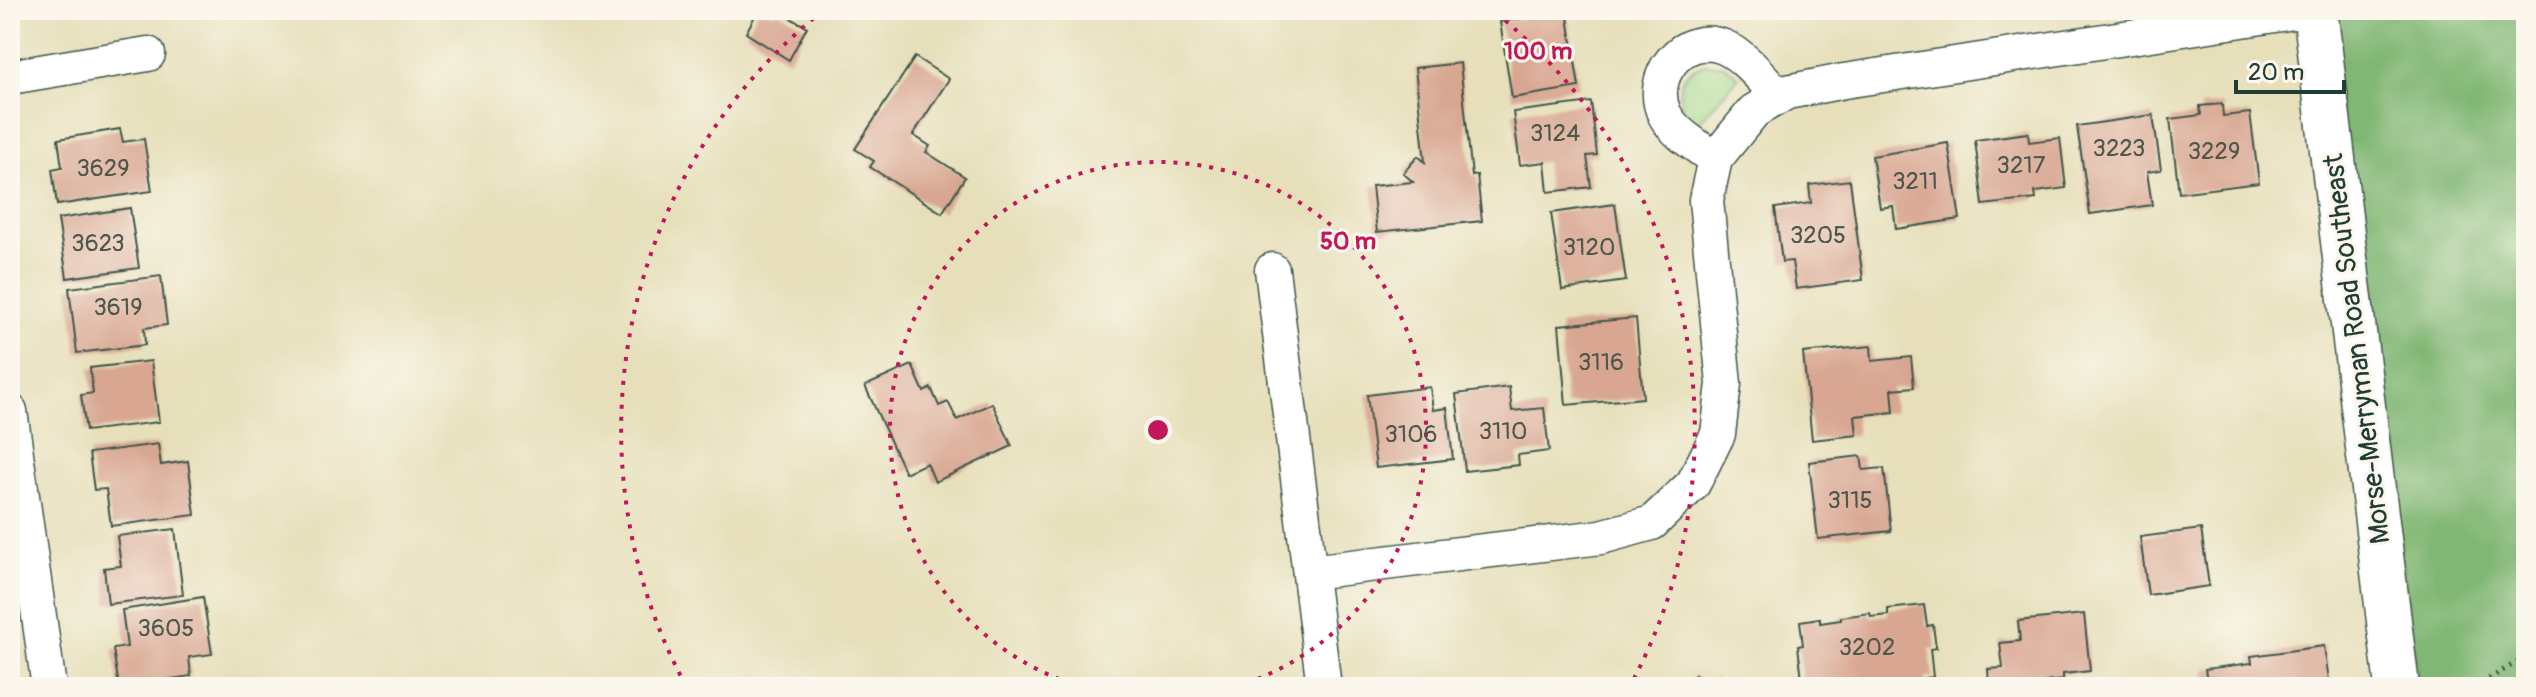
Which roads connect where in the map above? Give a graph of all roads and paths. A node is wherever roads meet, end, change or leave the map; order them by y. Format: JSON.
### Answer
{"nodes":[{"id":1,"x":2307,"y":10,"type":"edge"},
{"id":2,"x":2315,"y":10,"type":"edge"},
{"id":3,"x":148,"y":54,"type":"dead end"},
{"id":4,"x":10,"y":77,"type":"edge"},
{"id":5,"x":1779,"y":96,"type":"junction"},
{"id":6,"x":1715,"y":159,"type":"junction"},
{"id":7,"x":1272,"y":270,"type":"dead end"},
{"id":8,"x":10,"y":411,"type":"edge"},
{"id":9,"x":1310,"y":572,"type":"junction"},
{"id":10,"x":2526,"y":657,"type":"edge"},
{"id":11,"x":49,"y":687,"type":"edge"},
{"id":12,"x":1324,"y":687,"type":"edge"},
{"id":13,"x":2397,"y":687,"type":"edge"},
{"id":14,"x":2475,"y":687,"type":"edge"}],
"edges":[{"from":1,"to":5,"type":"street"},
{"from":2,"to":13,"type":"street","name":"Morse-Merryman Road Southeast"},
{"from":3,"to":4,"type":"street"},
{"from":5,"to":6,"type":"street"},
{"from":5,"to":6,"type":"street"},
{"from":6,"to":9,"type":"street"},
{"from":7,"to":9,"type":"street"},
{"from":8,"to":11,"type":"street"},
{"from":9,"to":12,"type":"street"},
{"from":10,"to":14,"type":"path"}]}
